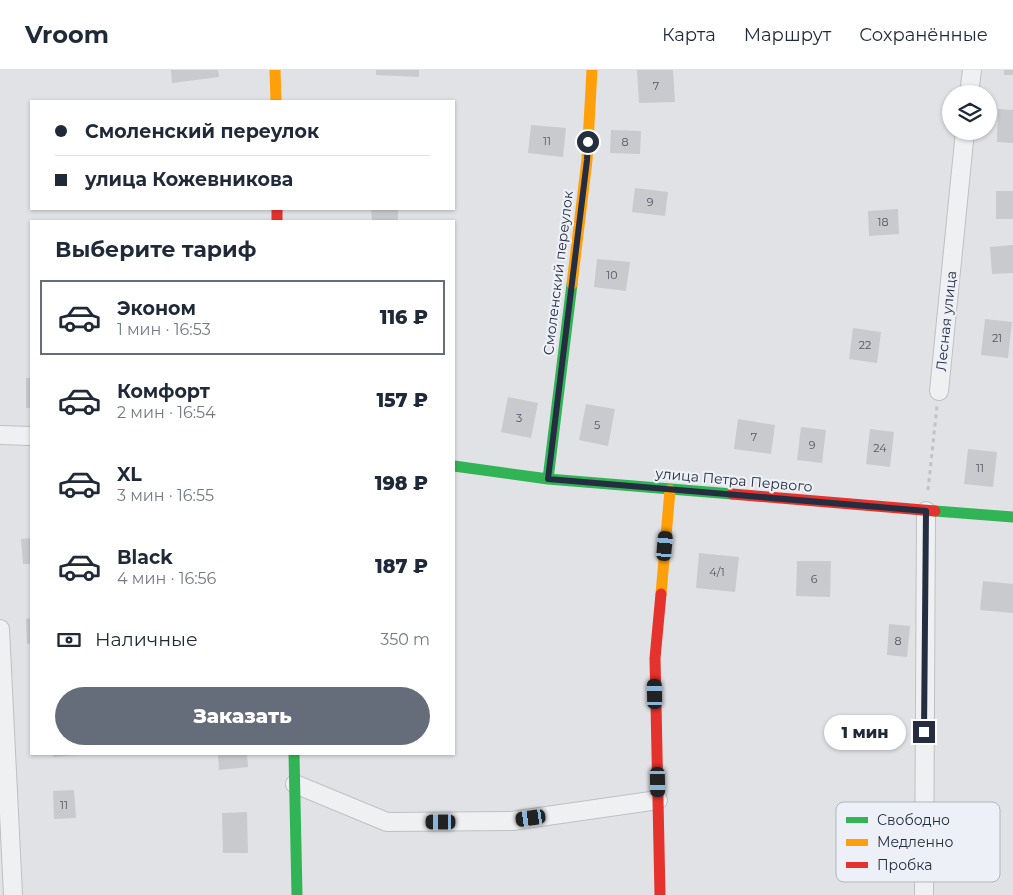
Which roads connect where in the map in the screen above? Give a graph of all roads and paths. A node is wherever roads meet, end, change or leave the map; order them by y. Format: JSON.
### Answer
{"nodes":[{"id":1,"x":276,"y":70,"type":"edge"},
{"id":2,"x":592,"y":70,"type":"edge"},
{"id":3,"x":972,"y":70,"type":"edge"},
{"id":4,"x":970,"y":85,"type":"edge"},
{"id":5,"x":276,"y":100,"type":"edge"},
{"id":6,"x":964,"y":140,"type":"edge"},
{"id":7,"x":939,"y":391,"type":"joint"},
{"id":8,"x":0,"y":436,"type":"edge"},
{"id":9,"x":30,"y":436,"type":"edge"},
{"id":10,"x":455,"y":466,"type":"edge"},
{"id":11,"x":548,"y":479,"type":"junction"},
{"id":12,"x":670,"y":490,"type":"junction"},
{"id":13,"x":926,"y":511,"type":"junction"},
{"id":14,"x":1013,"y":517,"type":"edge"},
{"id":15,"x":0,"y":629,"type":"edge"},
{"id":16,"x":294,"y":755,"type":"edge"},
{"id":17,"x":295,"y":784,"type":"junction"},
{"id":18,"x":658,"y":800,"type":"junction"},
{"id":19,"x":924,"y":802,"type":"edge"},
{"id":20,"x":924,"y":882,"type":"edge"},
{"id":21,"x":13,"y":895,"type":"edge"},
{"id":22,"x":297,"y":895,"type":"edge"},
{"id":23,"x":660,"y":895,"type":"edge"},
{"id":24,"x":924,"y":895,"type":"edge"}],
"edges":[{"from":1,"to":5,"type":"street"},
{"from":2,"to":11,"type":"street","name":"Смоленский переулок"},
{"from":3,"to":4,"type":"street"},
{"from":6,"to":7,"type":"street","name":"Лесная улица"},
{"from":7,"to":13,"type":"path","name":"Лесная улица"},
{"from":8,"to":9,"type":"street"},
{"from":10,"to":11,"type":"street","name":"улица Петра Первого"},
{"from":11,"to":12,"type":"street","name":"улица Петра Первого"},
{"from":12,"to":13,"type":"street","name":"улица Петра Первого"},
{"from":12,"to":18,"type":"street"},
{"from":13,"to":14,"type":"street","name":"улица Петра Первого"},
{"from":13,"to":19,"type":"street"},
{"from":15,"to":21,"type":"street"},
{"from":16,"to":17,"type":"street"},
{"from":17,"to":18,"type":"street"},
{"from":17,"to":22,"type":"street"},
{"from":18,"to":23,"type":"street"},
{"from":20,"to":24,"type":"street"}]}
